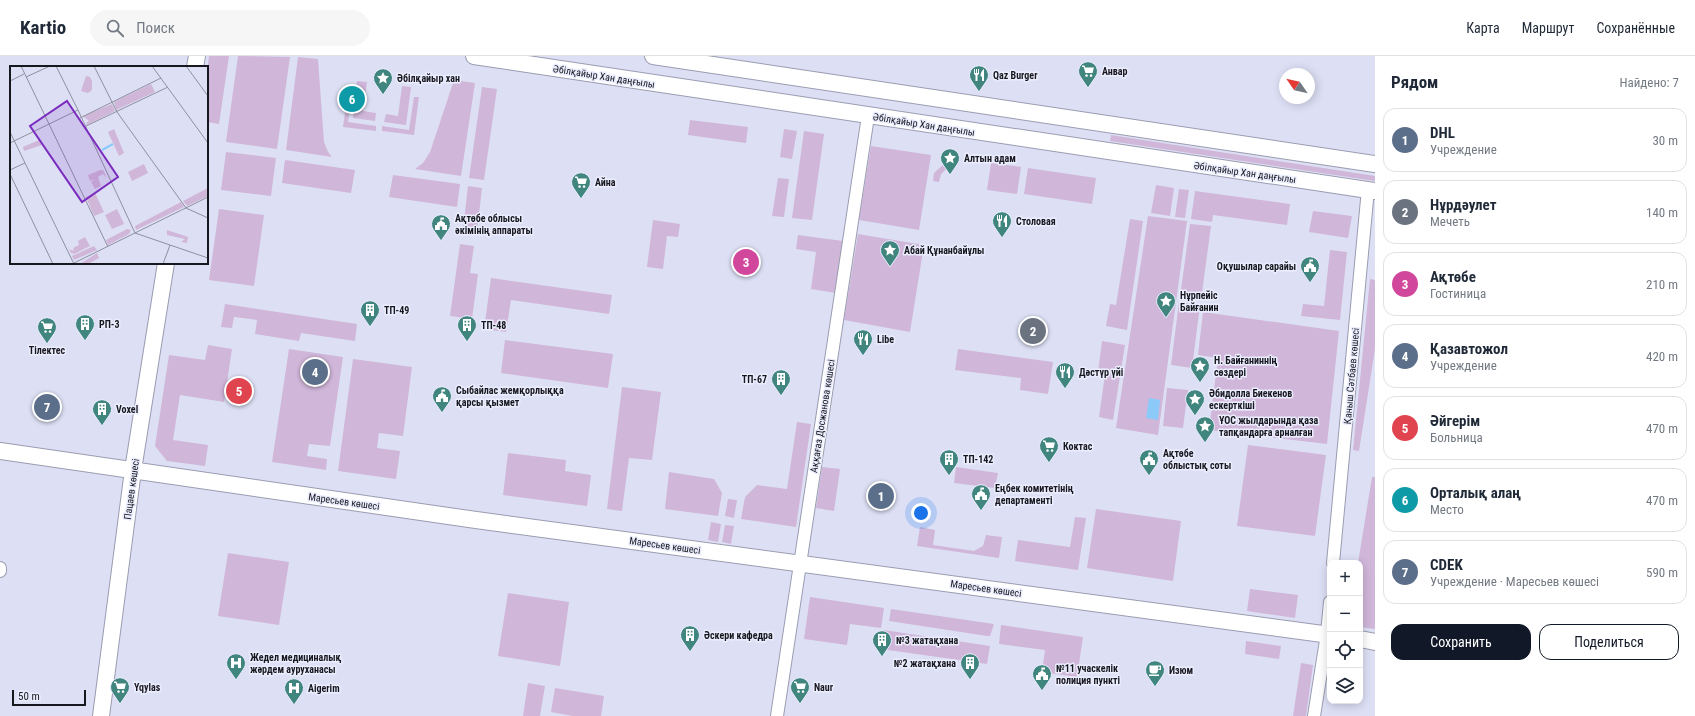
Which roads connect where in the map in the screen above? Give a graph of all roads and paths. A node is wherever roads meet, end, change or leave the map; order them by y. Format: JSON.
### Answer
{"nodes":[{"id":1,"x":197,"y":56,"type":"edge"},
{"id":2,"x":474,"y":56,"type":"edge"},
{"id":3,"x":654,"y":56,"type":"edge"},
{"id":4,"x":544,"y":61,"type":"edge"},
{"id":5,"x":690,"y":62,"type":"junction"},
{"id":6,"x":195,"y":66,"type":"edge"},
{"id":7,"x":685,"y":88,"type":"junction"},
{"id":8,"x":868,"y":116,"type":"junction"},
{"id":9,"x":1095,"y":122,"type":"junction"},
{"id":10,"x":1091,"y":149,"type":"junction"},
{"id":11,"x":1375,"y":164,"type":"edge"},
{"id":12,"x":1371,"y":190,"type":"edge"},
{"id":13,"x":166,"y":264,"type":"edge"},
{"id":14,"x":0,"y":451,"type":"edge"},
{"id":15,"x":133,"y":470,"type":"junction"},
{"id":16,"x":1334,"y":560,"type":"edge"},
{"id":17,"x":799,"y":563,"type":"junction"},
{"id":18,"x":1327,"y":635,"type":"edge"},
{"id":19,"x":1363,"y":640,"type":"edge"},
{"id":20,"x":1375,"y":642,"type":"edge"},
{"id":21,"x":1327,"y":646,"type":"edge"},
{"id":22,"x":101,"y":716,"type":"edge"},
{"id":23,"x":777,"y":716,"type":"edge"},
{"id":24,"x":1314,"y":716,"type":"edge"}],
"edges":[{"from":1,"to":6,"type":"main road"},
{"from":2,"to":4,"type":"main road","name":"Әбілқайыр Хан даңғылы"},
{"from":3,"to":5,"type":"main road"},
{"from":4,"to":7,"type":"main road","name":"Әбілқайыр Хан даңғылы"},
{"from":5,"to":7,"type":"main road"},
{"from":5,"to":9,"type":"main road"},
{"from":7,"to":8,"type":"main road","name":"Әбілқайыр Хан даңғылы"},
{"from":8,"to":10,"type":"main road","name":"Әбілқайыр Хан даңғылы"},
{"from":8,"to":17,"type":"street","name":"Аққағаз Досжанова көшесі"},
{"from":9,"to":10,"type":"main road"},
{"from":9,"to":11,"type":"main road"},
{"from":10,"to":12,"type":"main road","name":"Әбілқайыр Хан даңғылы"},
{"from":12,"to":16,"type":"street","name":"Қаныш Сәтбаев көшесі"},
{"from":13,"to":15,"type":"main road","name":"Пацаев көшесі"},
{"from":14,"to":15,"type":"main road","name":"Маресьев көшесі"},
{"from":15,"to":17,"type":"main road","name":"Маресьев көшесі"},
{"from":15,"to":22,"type":"main road","name":"Пацаев көшесі"},
{"from":17,"to":18,"type":"main road","name":"Маресьев көшесі"},
{"from":17,"to":23,"type":"street","name":"Аққағаз Досжанова көшесі"},
{"from":19,"to":20,"type":"main road"},
{"from":21,"to":24,"type":"street"}]}
